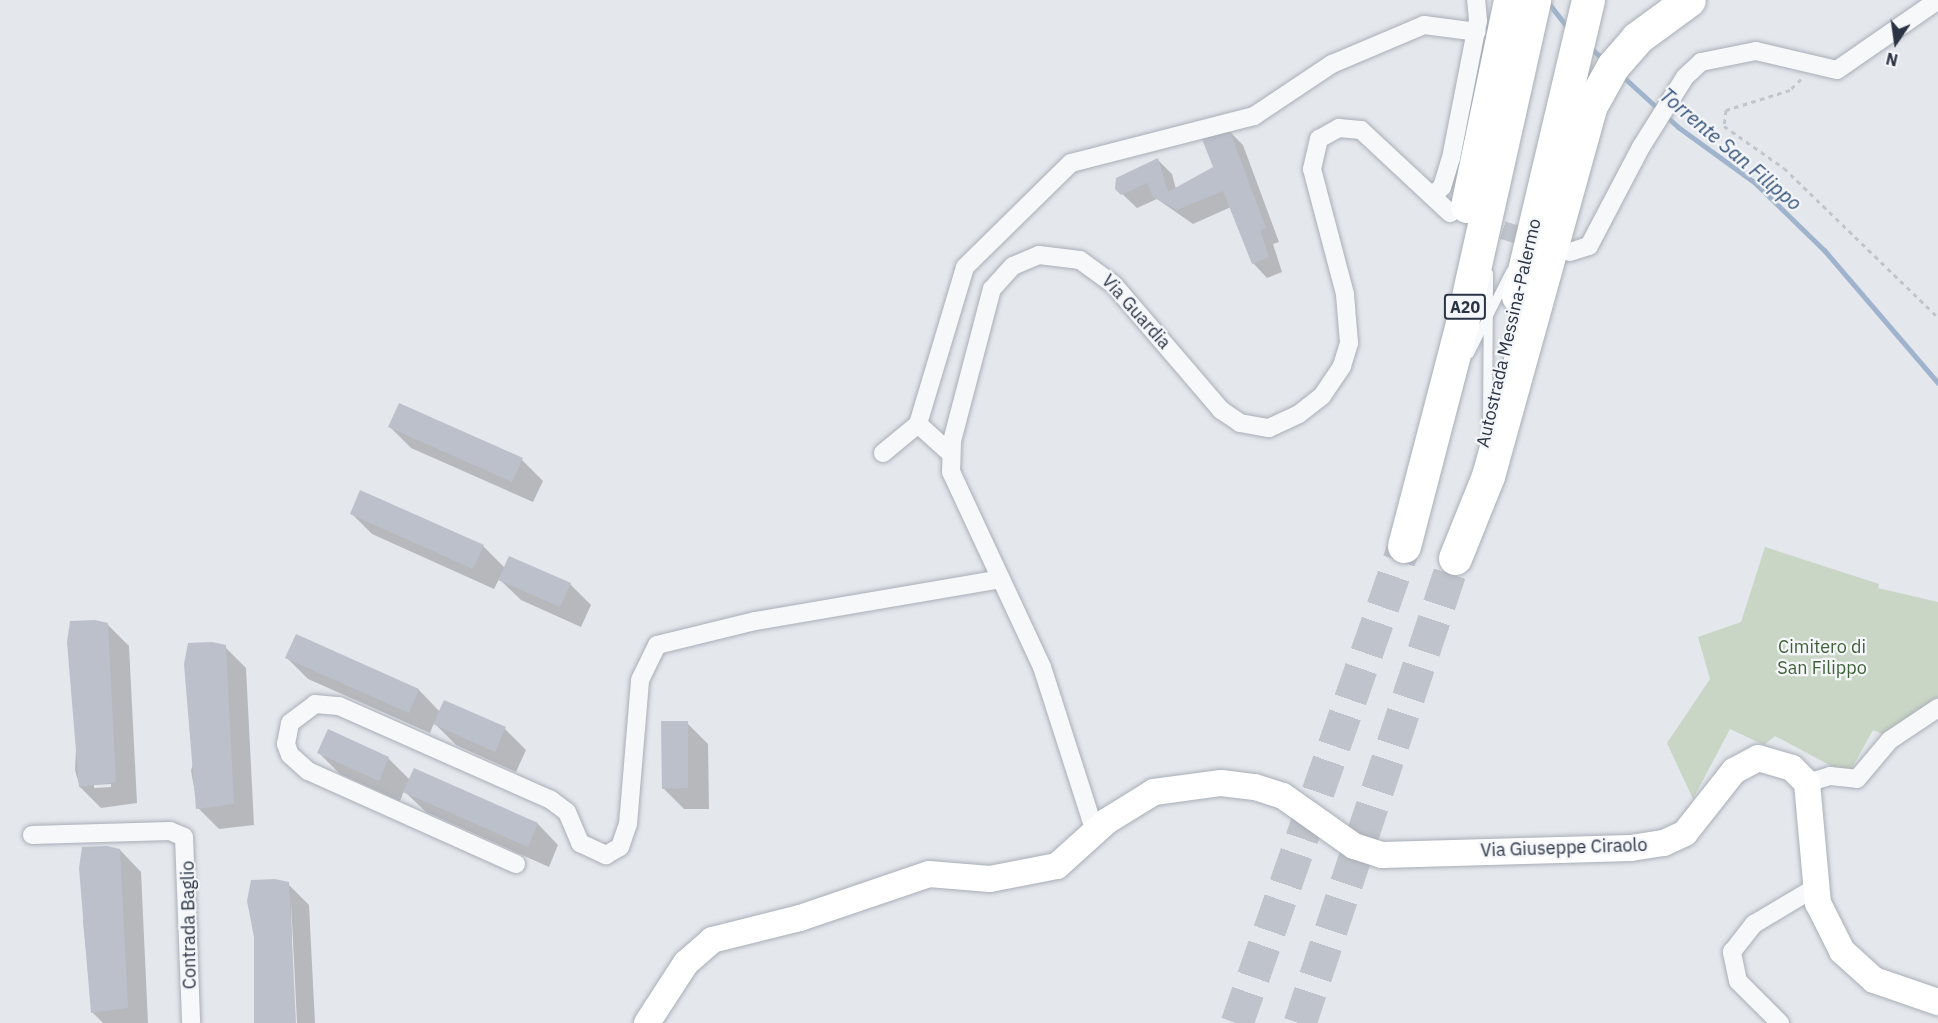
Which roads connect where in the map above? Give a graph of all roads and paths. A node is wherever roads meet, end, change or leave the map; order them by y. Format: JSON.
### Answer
{"nodes":[{"id":1,"x":1476,"y":0,"type":"edge"},
{"id":2,"x":1510,"y":0,"type":"edge"},
{"id":3,"x":1534,"y":0,"type":"edge"},
{"id":4,"x":1588,"y":0,"type":"edge"},
{"id":5,"x":1689,"y":0,"type":"edge"},
{"id":6,"x":1938,"y":0,"type":"edge"},
{"id":7,"x":1498,"y":50,"type":"junction"},
{"id":8,"x":1812,"y":67,"type":"junction"},
{"id":9,"x":1576,"y":108,"type":"junction"},
{"id":10,"x":1432,"y":196,"type":"junction"},
{"id":11,"x":1488,"y":205,"type":"junction"},
{"id":12,"x":1450,"y":213,"type":"dead end"},
{"id":13,"x":1536,"y":218,"type":"junction"},
{"id":14,"x":1570,"y":252,"type":"dead end"},
{"id":15,"x":1488,"y":316,"type":"junction"},
{"id":16,"x":1938,"y":317,"type":"edge"},
{"id":17,"x":1439,"y":413,"type":"junction"},
{"id":18,"x":918,"y":424,"type":"junction"},
{"id":19,"x":1487,"y":426,"type":"junction"},
{"id":20,"x":883,"y":453,"type":"dead end"},
{"id":21,"x":950,"y":453,"type":"junction"},
{"id":22,"x":1418,"y":494,"type":"junction"},
{"id":23,"x":1404,"y":546,"type":"tunnel mouth"},
{"id":24,"x":1000,"y":579,"type":"junction"},
{"id":25,"x":1938,"y":708,"type":"edge"},
{"id":26,"x":1807,"y":783,"type":"junction"},
{"id":27,"x":1095,"y":832,"type":"junction"},
{"id":28,"x":32,"y":835,"type":"dead end"},
{"id":29,"x":516,"y":864,"type":"dead end"},
{"id":30,"x":1816,"y":886,"type":"junction"},
{"id":31,"x":1938,"y":1002,"type":"edge"},
{"id":32,"x":191,"y":1023,"type":"edge"},
{"id":33,"x":647,"y":1023,"type":"edge"},
{"id":34,"x":1780,"y":1023,"type":"edge"}],
"edges":[{"from":1,"to":7,"type":"street"},
{"from":2,"to":7,"type":"highway"},
{"from":3,"to":7,"type":"highway","number":"A20"},
{"from":4,"to":9,"type":"highway","number":"A20"},
{"from":5,"to":9,"type":"highway"},
{"from":6,"to":8,"type":"street"},
{"from":7,"to":10,"type":"street"},
{"from":7,"to":11,"type":"highway","number":"A20"},
{"from":7,"to":18,"type":"street"},
{"from":7,"to":22,"type":"highway"},
{"from":8,"to":14,"type":"street"},
{"from":8,"to":16,"type":"path"},
{"from":9,"to":13,"type":"highway","name":"Autostrada Messina-Palermo","number":"A20"},
{"from":9,"to":19,"type":"highway","name":"Autostrada Messina-Palermo","number":"A20"},
{"from":10,"to":12,"type":"street","name":"Via Guardia"},
{"from":10,"to":21,"type":"street","name":"Via Guardia"},
{"from":11,"to":15,"type":"lane"},
{"from":11,"to":17,"type":"highway","number":"A20"},
{"from":13,"to":15,"type":"lane"},
{"from":13,"to":19,"type":"highway","name":"Autostrada Messina-Palermo","number":"A20"},
{"from":15,"to":17,"type":"lane"},
{"from":15,"to":19,"type":"lane"},
{"from":17,"to":22,"type":"highway","number":"A20"},
{"from":18,"to":20,"type":"street"},
{"from":18,"to":21,"type":"street"},
{"from":21,"to":24,"type":"street","name":"Via Guardia"},
{"from":22,"to":23,"type":"highway","number":"A20"},
{"from":24,"to":27,"type":"street","name":"Via Guardia"},
{"from":24,"to":29,"type":"street"},
{"from":25,"to":26,"type":"street"},
{"from":26,"to":27,"type":"street","name":"Via Giuseppe Ciraolo"},
{"from":26,"to":30,"type":"street"},
{"from":27,"to":33,"type":"street"},
{"from":28,"to":32,"type":"street","name":"Contrada Baglio"},
{"from":30,"to":31,"type":"street"},
{"from":30,"to":34,"type":"street"}]}
